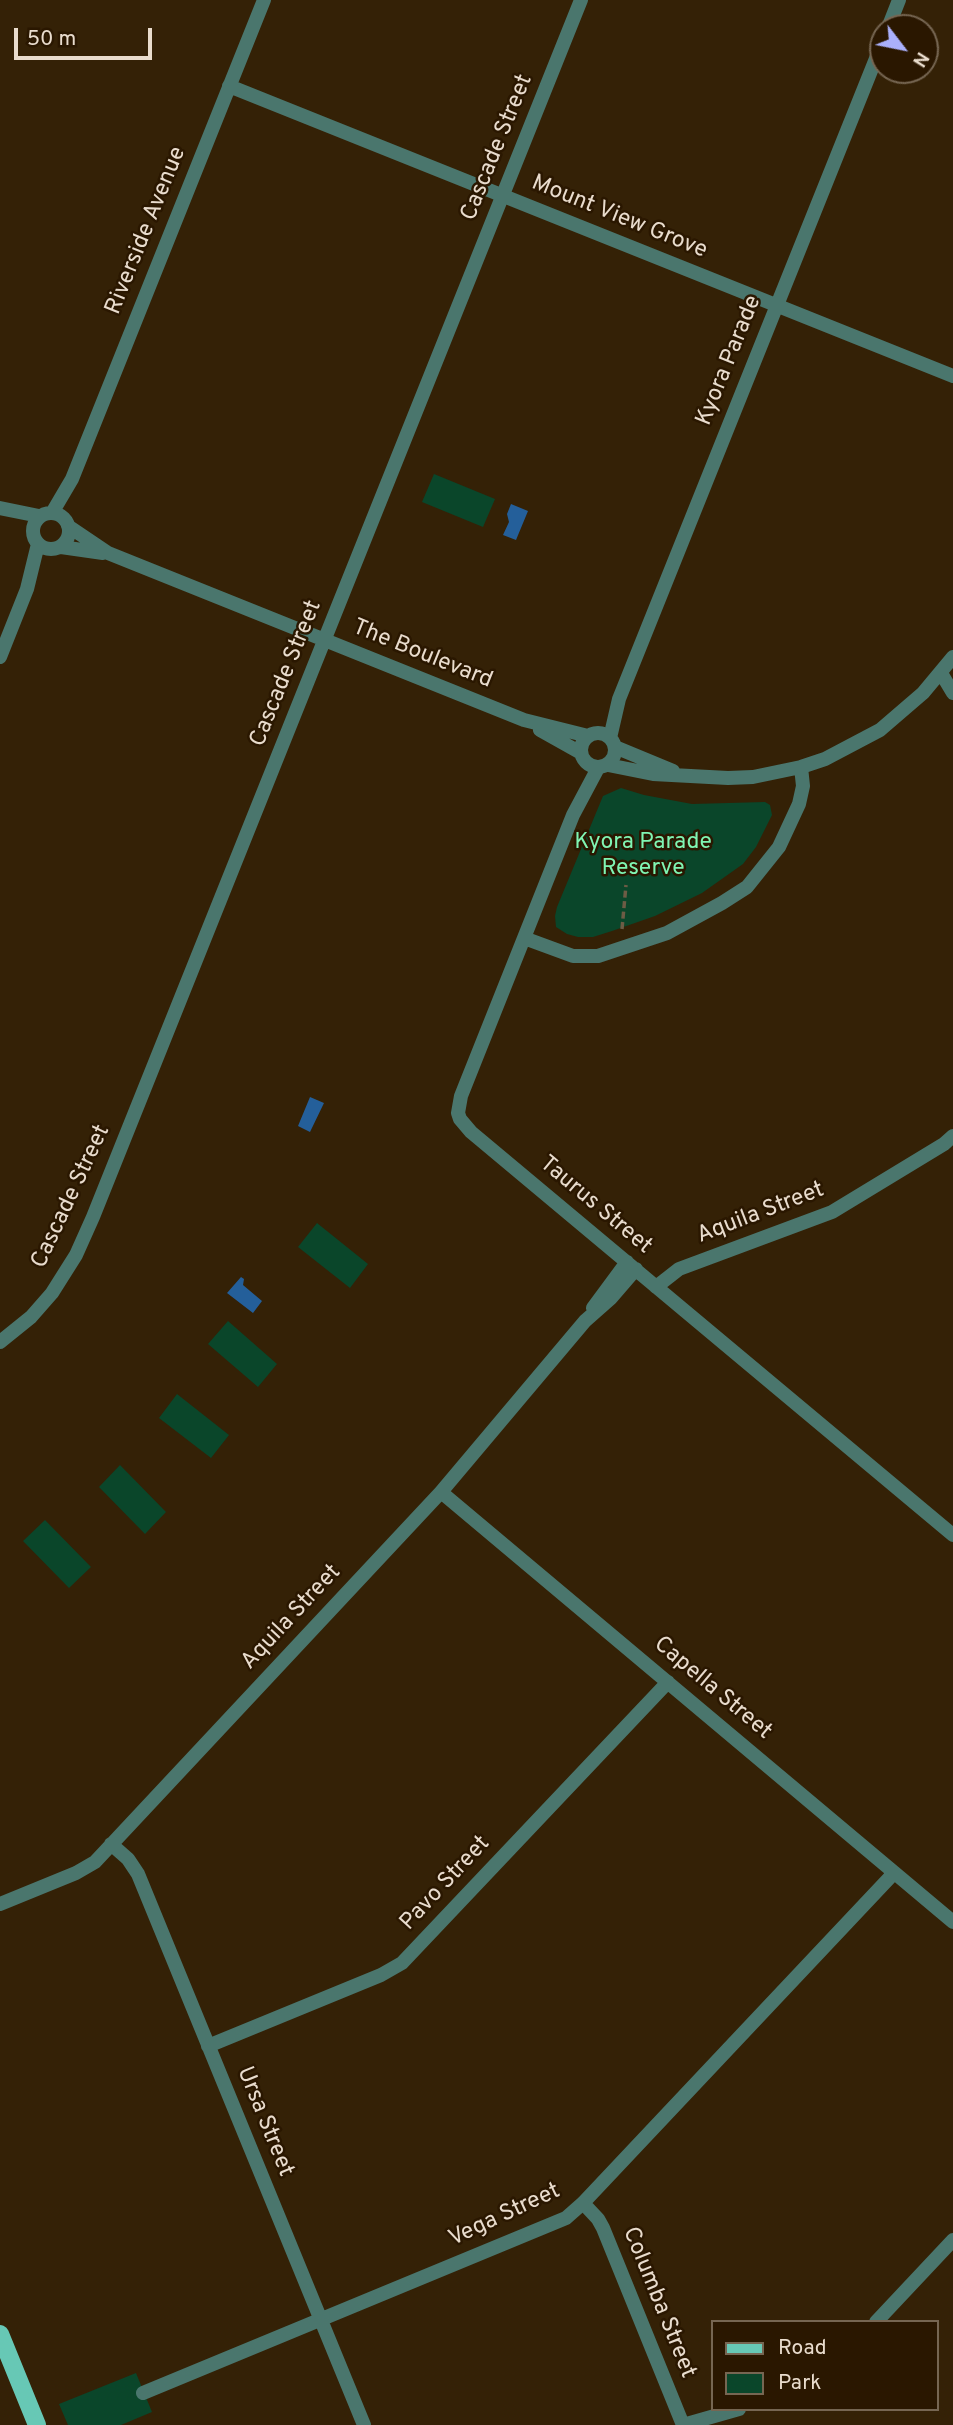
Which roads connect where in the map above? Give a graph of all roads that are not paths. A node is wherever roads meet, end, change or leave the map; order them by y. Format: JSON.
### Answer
{"nodes":[{"id":1,"x":264,"y":0,"type":"edge"},
{"id":2,"x":581,"y":0,"type":"edge"},
{"id":3,"x":869,"y":76,"type":"edge"},
{"id":4,"x":229,"y":86,"type":"junction"},
{"id":5,"x":503,"y":197,"type":"junction"},
{"id":6,"x":777,"y":305,"type":"junction"},
{"id":7,"x":953,"y":376,"type":"edge"},
{"id":8,"x":0,"y":510,"type":"edge"},
{"id":9,"x":56,"y":518,"type":"junction"},
{"id":10,"x":35,"y":538,"type":"junction"},
{"id":11,"x":56,"y":548,"type":"junction"},
{"id":12,"x":108,"y":553,"type":"junction"},
{"id":13,"x":27,"y":589,"type":"junction"},
{"id":14,"x":325,"y":641,"type":"junction"},
{"id":15,"x":0,"y":657,"type":"edge"},
{"id":16,"x":953,"y":657,"type":"edge"},
{"id":17,"x":941,"y":673,"type":"junction"},
{"id":18,"x":953,"y":693,"type":"edge"},
{"id":19,"x":524,"y":720,"type":"junction"},
{"id":20,"x":603,"y":738,"type":"junction"},
{"id":21,"x":593,"y":762,"type":"junction"},
{"id":22,"x":801,"y":768,"type":"junction"},
{"id":23,"x":684,"y":775,"type":"junction"},
{"id":24,"x":524,"y":938,"type":"junction"},
{"id":25,"x":950,"y":1144,"type":"edge"},
{"id":26,"x":631,"y":1266,"type":"junction"},
{"id":27,"x":656,"y":1287,"type":"junction"},
{"id":28,"x":0,"y":1342,"type":"edge"},
{"id":29,"x":442,"y":1492,"type":"junction"},
{"id":30,"x":953,"y":1535,"type":"edge"},
{"id":31,"x":668,"y":1682,"type":"junction"},
{"id":32,"x":111,"y":1844,"type":"junction"},
{"id":33,"x":894,"y":1873,"type":"junction"},
{"id":34,"x":0,"y":1904,"type":"edge"},
{"id":35,"x":953,"y":1922,"type":"edge"},
{"id":36,"x":208,"y":2046,"type":"junction"},
{"id":37,"x":583,"y":2203,"type":"junction"},
{"id":38,"x":953,"y":2240,"type":"edge"},
{"id":39,"x":321,"y":2320,"type":"junction"},
{"id":40,"x":878,"y":2320,"type":"edge"},
{"id":41,"x":0,"y":2334,"type":"edge"},
{"id":42,"x":143,"y":2393,"type":"dead end"},
{"id":43,"x":734,"y":2411,"type":"edge"},
{"id":44,"x":738,"y":2411,"type":"edge"},
{"id":45,"x":37,"y":2425,"type":"edge"},
{"id":46,"x":365,"y":2425,"type":"edge"},
{"id":47,"x":683,"y":2425,"type":"edge"},
{"id":48,"x":714,"y":2425,"type":"edge"}],
"edges":[{"from":1,"to":4,"type":"street","name":"Riverside Avenue"},
{"from":2,"to":5,"type":"street","name":"Cascade Street"},
{"from":3,"to":6,"type":"street","name":"Kyora Parade"},
{"from":4,"to":5,"type":"street","name":"Mount View Grove"},
{"from":4,"to":9,"type":"street","name":"Riverside Avenue"},
{"from":5,"to":6,"type":"street","name":"Mount View Grove"},
{"from":5,"to":14,"type":"street","name":"Cascade Street"},
{"from":6,"to":7,"type":"street","name":"Mount View Grove"},
{"from":6,"to":20,"type":"street","name":"Kyora Parade"},
{"from":8,"to":9,"type":"street","name":"The Boulevard"},
{"from":8,"to":10,"type":"street","name":"The Boulevard"},
{"from":9,"to":10,"type":"street"},
{"from":9,"to":11,"type":"street"},
{"from":9,"to":12,"type":"street","name":"The Boulevard"},
{"from":10,"to":11,"type":"street","name":"The Boulevard"},
{"from":10,"to":13,"type":"street"},
{"from":11,"to":12,"type":"street","name":"The Boulevard"},
{"from":11,"to":13,"type":"street"},
{"from":12,"to":14,"type":"street","name":"The Boulevard"},
{"from":13,"to":15,"type":"street"},
{"from":14,"to":19,"type":"street","name":"The Boulevard"},
{"from":14,"to":28,"type":"street","name":"Cascade Street"},
{"from":16,"to":17,"type":"street","name":"The Boulevard"},
{"from":17,"to":18,"type":"street"},
{"from":17,"to":22,"type":"street","name":"The Boulevard"},
{"from":19,"to":20,"type":"street","name":"The Boulevard"},
{"from":19,"to":21,"type":"street","name":"The Boulevard"},
{"from":20,"to":21,"type":"street"},
{"from":20,"to":21,"type":"street"},
{"from":20,"to":23,"type":"street","name":"The Boulevard"},
{"from":21,"to":23,"type":"street","name":"The Boulevard"},
{"from":21,"to":24,"type":"street","name":"Taurus Street"},
{"from":22,"to":23,"type":"street","name":"The Boulevard"},
{"from":22,"to":24,"type":"street"},
{"from":24,"to":26,"type":"street","name":"Taurus Street"},
{"from":25,"to":27,"type":"street","name":"Aquila Street"},
{"from":26,"to":27,"type":"street","name":"Taurus Street"},
{"from":26,"to":29,"type":"street","name":"Aquila Street"},
{"from":27,"to":30,"type":"street","name":"Taurus Street"},
{"from":29,"to":31,"type":"street","name":"Capella Street"},
{"from":29,"to":32,"type":"street","name":"Aquila Street"},
{"from":31,"to":33,"type":"street","name":"Capella Street"},
{"from":31,"to":36,"type":"street","name":"Pavo Street"},
{"from":32,"to":34,"type":"street","name":"Aquila Street"},
{"from":32,"to":36,"type":"street","name":"Ursa Street"},
{"from":33,"to":35,"type":"street","name":"Capella Street"},
{"from":33,"to":37,"type":"street","name":"Vega Street"},
{"from":36,"to":39,"type":"street","name":"Ursa Street"},
{"from":37,"to":39,"type":"street","name":"Vega Street"},
{"from":37,"to":47,"type":"street","name":"Columba Street"},
{"from":38,"to":40,"type":"street"},
{"from":39,"to":42,"type":"street","name":"Vega Street"},
{"from":39,"to":46,"type":"street","name":"Ursa Street"},
{"from":41,"to":45,"type":"main road"},
{"from":43,"to":47,"type":"street"},
{"from":44,"to":48,"type":"street"}]}
